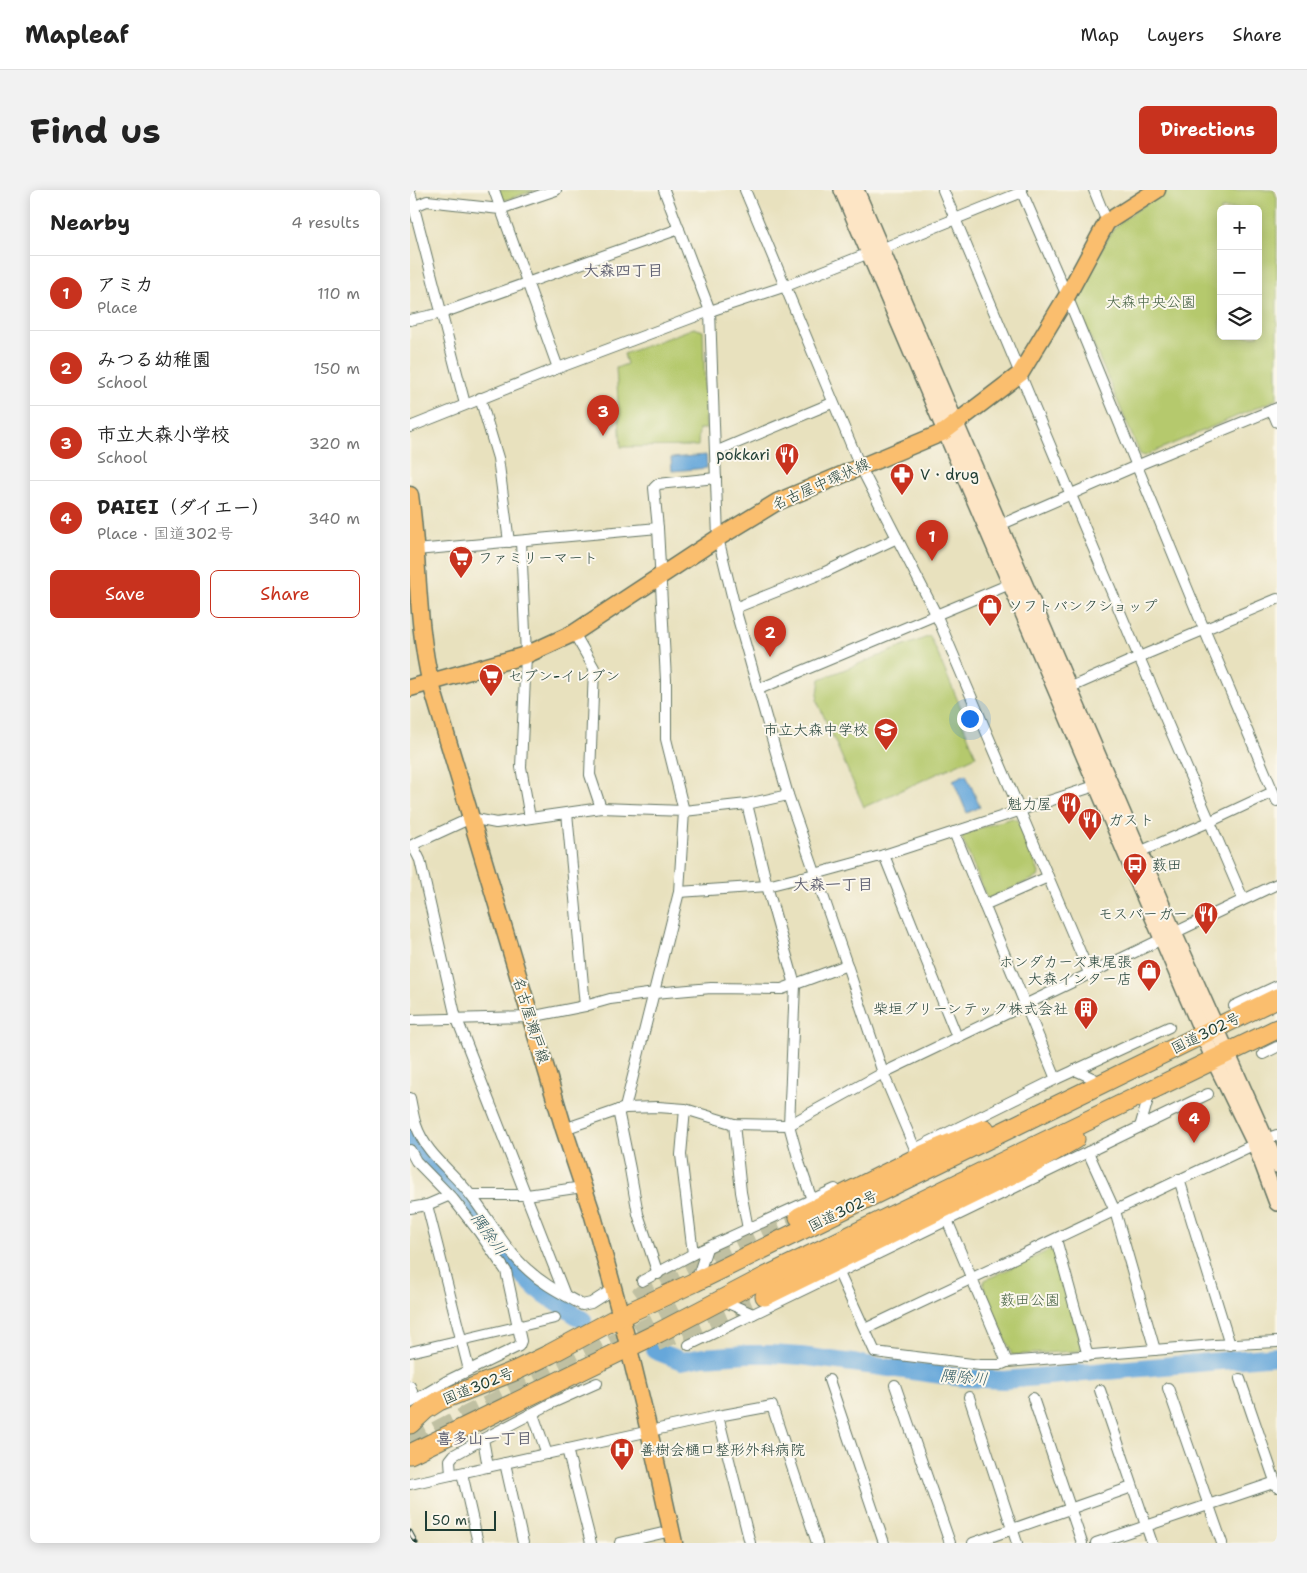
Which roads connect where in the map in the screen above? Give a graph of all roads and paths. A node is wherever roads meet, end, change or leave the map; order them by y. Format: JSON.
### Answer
{"nodes":[{"id":1,"x":494,"y":190,"type":"edge"},
{"id":2,"x":556,"y":190,"type":"edge"},
{"id":3,"x":664,"y":190,"type":"edge"},
{"id":4,"x":746,"y":190,"type":"edge"},
{"id":5,"x":842,"y":190,"type":"edge"},
{"id":6,"x":856,"y":190,"type":"edge"},
{"id":7,"x":943,"y":190,"type":"edge"},
{"id":8,"x":1094,"y":190,"type":"edge"},
{"id":9,"x":1157,"y":190,"type":"edge"},
{"id":10,"x":1022,"y":191,"type":"edge"},
{"id":11,"x":410,"y":192,"type":"edge"},
{"id":12,"x":412,"y":206,"type":"edge"},
{"id":13,"x":500,"y":208,"type":"junction"},
{"id":14,"x":955,"y":220,"type":"junction"},
{"id":15,"x":1107,"y":222,"type":"junction"},
{"id":16,"x":679,"y":229,"type":"junction"},
{"id":17,"x":875,"y":251,"type":"junction"},
{"id":18,"x":527,"y":282,"type":"junction"},
{"id":19,"x":786,"y":286,"type":"junction"},
{"id":20,"x":1067,"y":296,"type":"junction"},
{"id":21,"x":710,"y":310,"type":"junction"},
{"id":22,"x":442,"y":313,"type":"junction"},
{"id":23,"x":410,"y":320,"type":"edge"},
{"id":24,"x":558,"y":368,"type":"junction"},
{"id":25,"x":1020,"y":374,"type":"junction"},
{"id":26,"x":480,"y":398,"type":"junction"},
{"id":27,"x":832,"y":403,"type":"junction"},
{"id":28,"x":465,"y":404,"type":"junction"},
{"id":29,"x":1275,"y":409,"type":"edge"},
{"id":30,"x":1277,"y":422,"type":"edge"},
{"id":31,"x":410,"y":427,"type":"edge"},
{"id":32,"x":950,"y":427,"type":"junction"},
{"id":33,"x":715,"y":452,"type":"junction"},
{"id":34,"x":860,"y":466,"type":"junction"},
{"id":35,"x":1136,"y":466,"type":"junction"},
{"id":36,"x":716,"y":478,"type":"junction"},
{"id":37,"x":410,"y":494,"type":"edge"},
{"id":38,"x":1071,"y":494,"type":"junction"},
{"id":39,"x":1000,"y":525,"type":"junction"},
{"id":40,"x":658,"y":528,"type":"junction"},
{"id":41,"x":718,"y":538,"type":"junction"},
{"id":42,"x":898,"y":538,"type":"junction"},
{"id":43,"x":509,"y":542,"type":"junction"},
{"id":44,"x":521,"y":542,"type":"junction"},
{"id":45,"x":414,"y":546,"type":"edge"},
{"id":46,"x":660,"y":577,"type":"junction"},
{"id":47,"x":1010,"y":584,"type":"junction"},
{"id":48,"x":415,"y":598,"type":"edge"},
{"id":49,"x":1277,"y":599,"type":"edge"},
{"id":50,"x":735,"y":608,"type":"junction"},
{"id":51,"x":936,"y":614,"type":"junction"},
{"id":52,"x":1204,"y":629,"type":"junction"},
{"id":53,"x":574,"y":633,"type":"junction"},
{"id":54,"x":526,"y":655,"type":"junction"},
{"id":55,"x":1139,"y":657,"type":"junction"},
{"id":56,"x":431,"y":684,"type":"junction"},
{"id":57,"x":410,"y":688,"type":"edge"},
{"id":58,"x":759,"y":688,"type":"junction"},
{"id":59,"x":1069,"y":688,"type":"junction"},
{"id":60,"x":1103,"y":783,"type":"junction"},
{"id":61,"x":788,"y":795,"type":"junction"},
{"id":62,"x":1275,"y":797,"type":"edge"},
{"id":63,"x":747,"y":804,"type":"junction"},
{"id":64,"x":601,"y":808,"type":"junction"},
{"id":65,"x":1020,"y":810,"type":"junction"},
{"id":66,"x":684,"y":811,"type":"junction"},
{"id":67,"x":567,"y":813,"type":"junction"},
{"id":68,"x":471,"y":818,"type":"junction"},
{"id":69,"x":530,"y":818,"type":"junction"},
{"id":70,"x":1209,"y":822,"type":"junction"},
{"id":71,"x":954,"y":832,"type":"junction"},
{"id":72,"x":411,"y":846,"type":"edge"},
{"id":73,"x":1139,"y":852,"type":"junction"},
{"id":74,"x":884,"y":855,"type":"junction"},
{"id":75,"x":815,"y":874,"type":"junction"},
{"id":76,"x":1048,"y":877,"type":"junction"},
{"id":77,"x":1277,"y":884,"type":"edge"},
{"id":78,"x":767,"y":886,"type":"junction"},
{"id":79,"x":679,"y":892,"type":"junction"},
{"id":80,"x":1243,"y":899,"type":"junction"},
{"id":81,"x":984,"y":905,"type":"junction"},
{"id":82,"x":1168,"y":936,"type":"junction"},
{"id":83,"x":848,"y":965,"type":"junction"},
{"id":84,"x":1090,"y":975,"type":"junction"},
{"id":85,"x":795,"y":985,"type":"junction"},
{"id":86,"x":655,"y":993,"type":"junction"},
{"id":87,"x":1272,"y":994,"type":"edge"},
{"id":88,"x":1025,"y":1004,"type":"junction"},
{"id":89,"x":585,"y":1006,"type":"junction"},
{"id":90,"x":1234,"y":1006,"type":"dead end"},
{"id":91,"x":530,"y":1016,"type":"junction"},
{"id":92,"x":458,"y":1019,"type":"junction"},
{"id":93,"x":410,"y":1020,"type":"edge"},
{"id":94,"x":1169,"y":1027,"type":"dead end"},
{"id":95,"x":1277,"y":1029,"type":"edge"},
{"id":96,"x":1209,"y":1031,"type":"junction"},
{"id":97,"x":957,"y":1037,"type":"junction"},
{"id":98,"x":1277,"y":1047,"type":"edge"},
{"id":99,"x":1263,"y":1054,"type":"dead end"},
{"id":100,"x":1221,"y":1056,"type":"junction"},
{"id":101,"x":1075,"y":1070,"type":"junction"},
{"id":102,"x":883,"y":1073,"type":"junction"},
{"id":103,"x":1056,"y":1079,"type":"junction"},
{"id":104,"x":1103,"y":1083,"type":"junction"},
{"id":105,"x":1150,"y":1092,"type":"junction"},
{"id":106,"x":1208,"y":1094,"type":"dead end"},
{"id":107,"x":410,"y":1098,"type":"edge"},
{"id":108,"x":622,"y":1109,"type":"junction"},
{"id":109,"x":684,"y":1109,"type":"junction"},
{"id":110,"x":734,"y":1124,"type":"junction"},
{"id":111,"x":789,"y":1125,"type":"junction"},
{"id":112,"x":1140,"y":1127,"type":"junction"},
{"id":113,"x":564,"y":1129,"type":"junction"},
{"id":114,"x":1266,"y":1139,"type":"edge"},
{"id":115,"x":915,"y":1149,"type":"junction"},
{"id":116,"x":410,"y":1150,"type":"edge"},
{"id":117,"x":1088,"y":1152,"type":"junction"},
{"id":118,"x":1277,"y":1165,"type":"edge"},
{"id":119,"x":1179,"y":1179,"type":"junction"},
{"id":120,"x":584,"y":1187,"type":"junction"},
{"id":121,"x":471,"y":1195,"type":"junction"},
{"id":122,"x":527,"y":1195,"type":"junction"},
{"id":123,"x":448,"y":1196,"type":"junction"},
{"id":124,"x":812,"y":1200,"type":"junction"},
{"id":125,"x":1277,"y":1203,"type":"edge"},
{"id":126,"x":427,"y":1205,"type":"junction"},
{"id":127,"x":410,"y":1208,"type":"edge"},
{"id":128,"x":1115,"y":1211,"type":"junction"},
{"id":129,"x":799,"y":1218,"type":"tunnel mouth"},
{"id":130,"x":947,"y":1220,"type":"junction"},
{"id":131,"x":748,"y":1229,"type":"junction"},
{"id":132,"x":1056,"y":1239,"type":"junction"},
{"id":133,"x":707,"y":1248,"type":"junction"},
{"id":134,"x":693,"y":1254,"type":"junction"},
{"id":135,"x":839,"y":1273,"type":"junction"},
{"id":136,"x":658,"y":1274,"type":"junction"},
{"id":137,"x":972,"y":1279,"type":"junction"},
{"id":138,"x":642,"y":1282,"type":"dead end"},
{"id":139,"x":695,"y":1282,"type":"junction"},
{"id":140,"x":612,"y":1289,"type":"junction"},
{"id":141,"x":564,"y":1295,"type":"junction"},
{"id":142,"x":765,"y":1296,"type":"tunnel mouth"},
{"id":143,"x":721,"y":1300,"type":"junction"},
{"id":144,"x":753,"y":1314,"type":"junction"},
{"id":145,"x":621,"y":1316,"type":"junction"},
{"id":146,"x":555,"y":1318,"type":"dead end"},
{"id":147,"x":518,"y":1325,"type":"junction"},
{"id":148,"x":865,"y":1329,"type":"junction"},
{"id":149,"x":460,"y":1339,"type":"junction"},
{"id":150,"x":1277,"y":1342,"type":"edge"},
{"id":151,"x":1230,"y":1344,"type":"junction"},
{"id":152,"x":689,"y":1345,"type":"dead end"},
{"id":153,"x":628,"y":1347,"type":"junction"},
{"id":154,"x":1155,"y":1350,"type":"junction"},
{"id":155,"x":410,"y":1352,"type":"edge"},
{"id":156,"x":1088,"y":1356,"type":"junction"},
{"id":157,"x":1008,"y":1362,"type":"junction"},
{"id":158,"x":469,"y":1370,"type":"junction"},
{"id":159,"x":1240,"y":1379,"type":"dead end"},
{"id":160,"x":829,"y":1380,"type":"dead end"},
{"id":161,"x":597,"y":1383,"type":"dead end"},
{"id":162,"x":550,"y":1384,"type":"junction"},
{"id":163,"x":895,"y":1385,"type":"dead end"},
{"id":164,"x":410,"y":1386,"type":"edge"},
{"id":165,"x":1168,"y":1388,"type":"dead end"},
{"id":166,"x":1100,"y":1390,"type":"dead end"},
{"id":167,"x":969,"y":1397,"type":"dead end"},
{"id":168,"x":1033,"y":1398,"type":"dead end"},
{"id":169,"x":412,"y":1401,"type":"edge"},
{"id":170,"x":552,"y":1403,"type":"junction"},
{"id":171,"x":533,"y":1414,"type":"junction"},
{"id":172,"x":718,"y":1416,"type":"junction"},
{"id":173,"x":410,"y":1424,"type":"edge"},
{"id":174,"x":649,"y":1431,"type":"junction"},
{"id":175,"x":484,"y":1439,"type":"junction"},
{"id":176,"x":567,"y":1450,"type":"junction"},
{"id":177,"x":410,"y":1454,"type":"edge"},
{"id":178,"x":547,"y":1454,"type":"junction"},
{"id":179,"x":505,"y":1464,"type":"junction"},
{"id":180,"x":488,"y":1467,"type":"junction"},
{"id":181,"x":462,"y":1473,"type":"junction"},
{"id":182,"x":451,"y":1475,"type":"junction"},
{"id":183,"x":410,"y":1484,"type":"edge"},
{"id":184,"x":1276,"y":1484,"type":"edge"},
{"id":185,"x":1132,"y":1487,"type":"junction"},
{"id":186,"x":1209,"y":1505,"type":"junction"},
{"id":187,"x":1071,"y":1509,"type":"junction"},
{"id":188,"x":1146,"y":1527,"type":"junction"},
{"id":189,"x":1013,"y":1530,"type":"junction"},
{"id":190,"x":672,"y":1537,"type":"edge"},
{"id":191,"x":478,"y":1543,"type":"edge"},
{"id":192,"x":523,"y":1543,"type":"edge"},
{"id":193,"x":591,"y":1543,"type":"edge"},
{"id":194,"x":620,"y":1543,"type":"edge"},
{"id":195,"x":750,"y":1543,"type":"edge"},
{"id":196,"x":817,"y":1543,"type":"edge"},
{"id":197,"x":884,"y":1543,"type":"edge"},
{"id":198,"x":950,"y":1543,"type":"edge"},
{"id":199,"x":973,"y":1543,"type":"edge"},
{"id":200,"x":1017,"y":1543,"type":"edge"},
{"id":201,"x":1082,"y":1543,"type":"edge"},
{"id":202,"x":1096,"y":1543,"type":"edge"},
{"id":203,"x":1152,"y":1543,"type":"edge"},
{"id":204,"x":1222,"y":1543,"type":"edge"}],
"edges":[{"from":1,"to":13,"type":"street"},
{"from":2,"to":13,"type":"street"},
{"from":3,"to":16,"type":"street"},
{"from":4,"to":19,"type":"street"},
{"from":5,"to":17,"type":"street"},
{"from":6,"to":17,"type":"street"},
{"from":7,"to":14,"type":"street"},
{"from":8,"to":15,"type":"street"},
{"from":9,"to":15,"type":"main road","name":"名古屋中環状線"},
{"from":10,"to":14,"type":"street"},
{"from":10,"to":20,"type":"street"},
{"from":11,"to":12,"type":"street"},
{"from":12,"to":13,"type":"street"},
{"from":12,"to":22,"type":"street"},
{"from":13,"to":18,"type":"street"},
{"from":14,"to":17,"type":"street"},
{"from":14,"to":25,"type":"street"},
{"from":15,"to":20,"type":"main road","name":"名古屋中環状線"},
{"from":16,"to":18,"type":"street"},
{"from":16,"to":21,"type":"street"},
{"from":17,"to":19,"type":"street"},
{"from":17,"to":32,"type":"street"},
{"from":18,"to":22,"type":"street"},
{"from":18,"to":24,"type":"street"},
{"from":19,"to":21,"type":"street"},
{"from":19,"to":27,"type":"street"},
{"from":20,"to":25,"type":"main road","name":"名古屋中環状線"},
{"from":20,"to":35,"type":"street"},
{"from":21,"to":24,"type":"street"},
{"from":21,"to":33,"type":"street"},
{"from":22,"to":23,"type":"street"},
{"from":22,"to":28,"type":"street"},
{"from":24,"to":26,"type":"street"},
{"from":25,"to":32,"type":"main road","name":"名古屋中環状線"},
{"from":25,"to":38,"type":"street"},
{"from":26,"to":28,"type":"street"},
{"from":26,"to":43,"type":"street"},
{"from":27,"to":33,"type":"street"},
{"from":27,"to":34,"type":"street"},
{"from":28,"to":31,"type":"street"},
{"from":29,"to":30,"type":"street"},
{"from":29,"to":35,"type":"street"},
{"from":32,"to":34,"type":"main road","name":"名古屋中環状線"},
{"from":32,"to":39,"type":"street"},
{"from":32,"to":47,"type":"street"},
{"from":33,"to":36,"type":"street"},
{"from":34,"to":41,"type":"main road","name":"名古屋中環状線"},
{"from":34,"to":42,"type":"street"},
{"from":35,"to":38,"type":"street"},
{"from":35,"to":52,"type":"street"},
{"from":36,"to":40,"type":"street"},
{"from":36,"to":41,"type":"street"},
{"from":37,"to":45,"type":"main road","name":"名古屋瀬戸線"},
{"from":38,"to":39,"type":"street"},
{"from":38,"to":55,"type":"street"},
{"from":39,"to":59,"type":"street"},
{"from":40,"to":44,"type":"street"},
{"from":40,"to":46,"type":"street"},
{"from":41,"to":46,"type":"main road","name":"名古屋中環状線"},
{"from":41,"to":50,"type":"street"},
{"from":42,"to":50,"type":"street"},
{"from":42,"to":51,"type":"street"},
{"from":43,"to":44,"type":"street"},
{"from":43,"to":45,"type":"street"},
{"from":44,"to":54,"type":"street"},
{"from":45,"to":48,"type":"main road","name":"名古屋瀬戸線"},
{"from":46,"to":53,"type":"main road","name":"名古屋中環状線"},
{"from":46,"to":66,"type":"street"},
{"from":47,"to":51,"type":"street"},
{"from":47,"to":60,"type":"street"},
{"from":48,"to":56,"type":"main road","name":"名古屋瀬戸線"},
{"from":49,"to":52,"type":"street"},
{"from":50,"to":58,"type":"street"},
{"from":51,"to":58,"type":"street"},
{"from":51,"to":65,"type":"street"},
{"from":52,"to":55,"type":"street"},
{"from":52,"to":62,"type":"street"},
{"from":53,"to":54,"type":"main road","name":"名古屋中環状線"},
{"from":53,"to":64,"type":"street"},
{"from":54,"to":56,"type":"main road","name":"名古屋中環状線"},
{"from":54,"to":69,"type":"street"},
{"from":55,"to":59,"type":"street"},
{"from":55,"to":70,"type":"street"},
{"from":56,"to":57,"type":"main road","name":"名古屋中環状線"},
{"from":56,"to":68,"type":"main road","name":"名古屋瀬戸線"},
{"from":58,"to":61,"type":"street"},
{"from":59,"to":60,"type":"street"},
{"from":60,"to":65,"type":"street"},
{"from":60,"to":73,"type":"street"},
{"from":60,"to":82,"type":"street"},
{"from":61,"to":63,"type":"street"},
{"from":61,"to":75,"type":"street"},
{"from":62,"to":70,"type":"street"},
{"from":63,"to":66,"type":"street"},
{"from":63,"to":78,"type":"street"},
{"from":64,"to":66,"type":"street"},
{"from":64,"to":67,"type":"street"},
{"from":65,"to":71,"type":"street"},
{"from":65,"to":76,"type":"street"},
{"from":66,"to":79,"type":"street"},
{"from":67,"to":69,"type":"street"},
{"from":67,"to":89,"type":"street"},
{"from":68,"to":69,"type":"street"},
{"from":68,"to":72,"type":"street"},
{"from":68,"to":91,"type":"main road","name":"名古屋瀬戸線"},
{"from":70,"to":73,"type":"street"},
{"from":70,"to":80,"type":"street"},
{"from":71,"to":74,"type":"street"},
{"from":71,"to":81,"type":"street"},
{"from":72,"to":92,"type":"street"},
{"from":73,"to":82,"type":"street"},
{"from":74,"to":75,"type":"street"},
{"from":74,"to":97,"type":"street"},
{"from":75,"to":78,"type":"street"},
{"from":75,"to":83,"type":"street"},
{"from":76,"to":81,"type":"street"},
{"from":76,"to":84,"type":"street"},
{"from":77,"to":80,"type":"street"},
{"from":78,"to":79,"type":"street"},
{"from":78,"to":85,"type":"street"},
{"from":79,"to":86,"type":"street"},
{"from":80,"to":82,"type":"street"},
{"from":81,"to":88,"type":"street"},
{"from":82,"to":84,"type":"street"},
{"from":82,"to":96,"type":"street"},
{"from":83,"to":85,"type":"street"},
{"from":83,"to":102,"type":"street"},
{"from":84,"to":88,"type":"street"},
{"from":85,"to":86,"type":"street"},
{"from":85,"to":111,"type":"street"},
{"from":86,"to":89,"type":"street"},
{"from":86,"to":108,"type":"street"},
{"from":87,"to":90,"type":"street"},
{"from":87,"to":96,"type":"highway","name":"国道302号"},
{"from":88,"to":97,"type":"street"},
{"from":88,"to":103,"type":"street"},
{"from":89,"to":91,"type":"street"},
{"from":91,"to":92,"type":"street"},
{"from":91,"to":113,"type":"main road","name":"名古屋瀬戸線"},
{"from":92,"to":93,"type":"street"},
{"from":92,"to":122,"type":"street"},
{"from":94,"to":101,"type":"street"},
{"from":95,"to":100,"type":"highway","name":"国道302号"},
{"from":96,"to":100,"type":"street"},
{"from":96,"to":104,"type":"highway","name":"国道302号"},
{"from":97,"to":102,"type":"street"},
{"from":98,"to":99,"type":"street"},
{"from":100,"to":105,"type":"highway","name":"国道302号"},
{"from":100,"to":114,"type":"street"},
{"from":101,"to":103,"type":"street"},
{"from":101,"to":104,"type":"street"},
{"from":102,"to":111,"type":"street"},
{"from":102,"to":115,"type":"street"},
{"from":103,"to":115,"type":"street"},
{"from":104,"to":129,"type":"highway"},
{"from":104,"to":139,"type":"highway","name":"国道302号"},
{"from":105,"to":112,"type":"street"},
{"from":105,"to":142,"type":"highway"},
{"from":105,"to":143,"type":"highway","name":"国道302号"},
{"from":106,"to":112,"type":"street"},
{"from":107,"to":121,"type":"street"},
{"from":108,"to":109,"type":"street"},
{"from":108,"to":113,"type":"street"},
{"from":108,"to":136,"type":"street"},
{"from":109,"to":110,"type":"street"},
{"from":109,"to":134,"type":"street"},
{"from":110,"to":111,"type":"street"},
{"from":110,"to":131,"type":"street"},
{"from":111,"to":124,"type":"street"},
{"from":112,"to":117,"type":"street"},
{"from":113,"to":120,"type":"main road","name":"名古屋瀬戸線"},
{"from":114,"to":118,"type":"street"},
{"from":114,"to":119,"type":"street"},
{"from":114,"to":125,"type":"street"},
{"from":115,"to":124,"type":"street"},
{"from":116,"to":123,"type":"street"},
{"from":117,"to":128,"type":"street"},
{"from":117,"to":130,"type":"street"},
{"from":119,"to":128,"type":"street"},
{"from":119,"to":151,"type":"street"},
{"from":120,"to":122,"type":"street"},
{"from":120,"to":140,"type":"main road","name":"名古屋瀬戸線"},
{"from":121,"to":122,"type":"street"},
{"from":121,"to":141,"type":"street"},
{"from":122,"to":141,"type":"street"},
{"from":123,"to":126,"type":"street"},
{"from":123,"to":147,"type":"street"},
{"from":124,"to":131,"type":"street"},
{"from":126,"to":127,"type":"street"},
{"from":126,"to":149,"type":"street"},
{"from":128,"to":132,"type":"street"},
{"from":128,"to":154,"type":"street"},
{"from":130,"to":135,"type":"street"},
{"from":130,"to":137,"type":"street"},
{"from":131,"to":133,"type":"street"},
{"from":132,"to":137,"type":"street"},
{"from":132,"to":156,"type":"street"},
{"from":133,"to":134,"type":"street"},
{"from":133,"to":139,"type":"street"},
{"from":134,"to":136,"type":"street"},
{"from":135,"to":144,"type":"street"},
{"from":135,"to":148,"type":"street"},
{"from":136,"to":138,"type":"street"},
{"from":137,"to":148,"type":"street"},
{"from":137,"to":157,"type":"street"},
{"from":139,"to":145,"type":"highway","name":"国道302号"},
{"from":140,"to":141,"type":"street"},
{"from":140,"to":145,"type":"main road","name":"名古屋瀬戸線"},
{"from":143,"to":144,"type":"street"},
{"from":143,"to":153,"type":"highway","name":"国道302号"},
{"from":144,"to":152,"type":"street"},
{"from":145,"to":153,"type":"main road","name":"名古屋瀬戸線"},
{"from":145,"to":173,"type":"highway","name":"国道302号"},
{"from":146,"to":147,"type":"street"},
{"from":147,"to":149,"type":"street"},
{"from":147,"to":158,"type":"street"},
{"from":148,"to":157,"type":"street"},
{"from":149,"to":155,"type":"street"},
{"from":149,"to":158,"type":"street"},
{"from":150,"to":151,"type":"street"},
{"from":151,"to":154,"type":"street"},
{"from":153,"to":162,"type":"highway","name":"国道302号"},
{"from":153,"to":174,"type":"main road","name":"名古屋瀬戸線"},
{"from":154,"to":156,"type":"street"},
{"from":156,"to":157,"type":"street"},
{"from":158,"to":169,"type":"street"},
{"from":159,"to":184,"type":"street"},
{"from":160,"to":197,"type":"street"},
{"from":161,"to":170,"type":"street"},
{"from":162,"to":170,"type":"street"},
{"from":162,"to":177,"type":"highway","name":"国道302号"},
{"from":163,"to":198,"type":"street"},
{"from":164,"to":169,"type":"street"},
{"from":165,"to":186,"type":"street"},
{"from":166,"to":185,"type":"street"},
{"from":167,"to":189,"type":"street"},
{"from":168,"to":187,"type":"street"},
{"from":170,"to":171,"type":"street"},
{"from":171,"to":175,"type":"street"},
{"from":171,"to":178,"type":"street"},
{"from":172,"to":174,"type":"street"},
{"from":172,"to":195,"type":"street"},
{"from":172,"to":196,"type":"street"},
{"from":174,"to":176,"type":"street"},
{"from":174,"to":190,"type":"main road","name":"名古屋瀬戸線"},
{"from":175,"to":180,"type":"street"},
{"from":175,"to":182,"type":"street"},
{"from":176,"to":178,"type":"street"},
{"from":176,"to":193,"type":"street"},
{"from":178,"to":179,"type":"street"},
{"from":179,"to":180,"type":"street"},
{"from":179,"to":192,"type":"street"},
{"from":180,"to":181,"type":"street"},
{"from":181,"to":182,"type":"street"},
{"from":181,"to":191,"type":"street"},
{"from":182,"to":183,"type":"street"},
{"from":184,"to":186,"type":"street"},
{"from":185,"to":187,"type":"street"},
{"from":185,"to":188,"type":"street"},
{"from":186,"to":188,"type":"street"},
{"from":186,"to":204,"type":"street"},
{"from":187,"to":189,"type":"street"},
{"from":187,"to":201,"type":"street"},
{"from":188,"to":202,"type":"street"},
{"from":188,"to":203,"type":"street"},
{"from":189,"to":199,"type":"street"},
{"from":189,"to":200,"type":"street"},
{"from":190,"to":194,"type":"street"}]}
